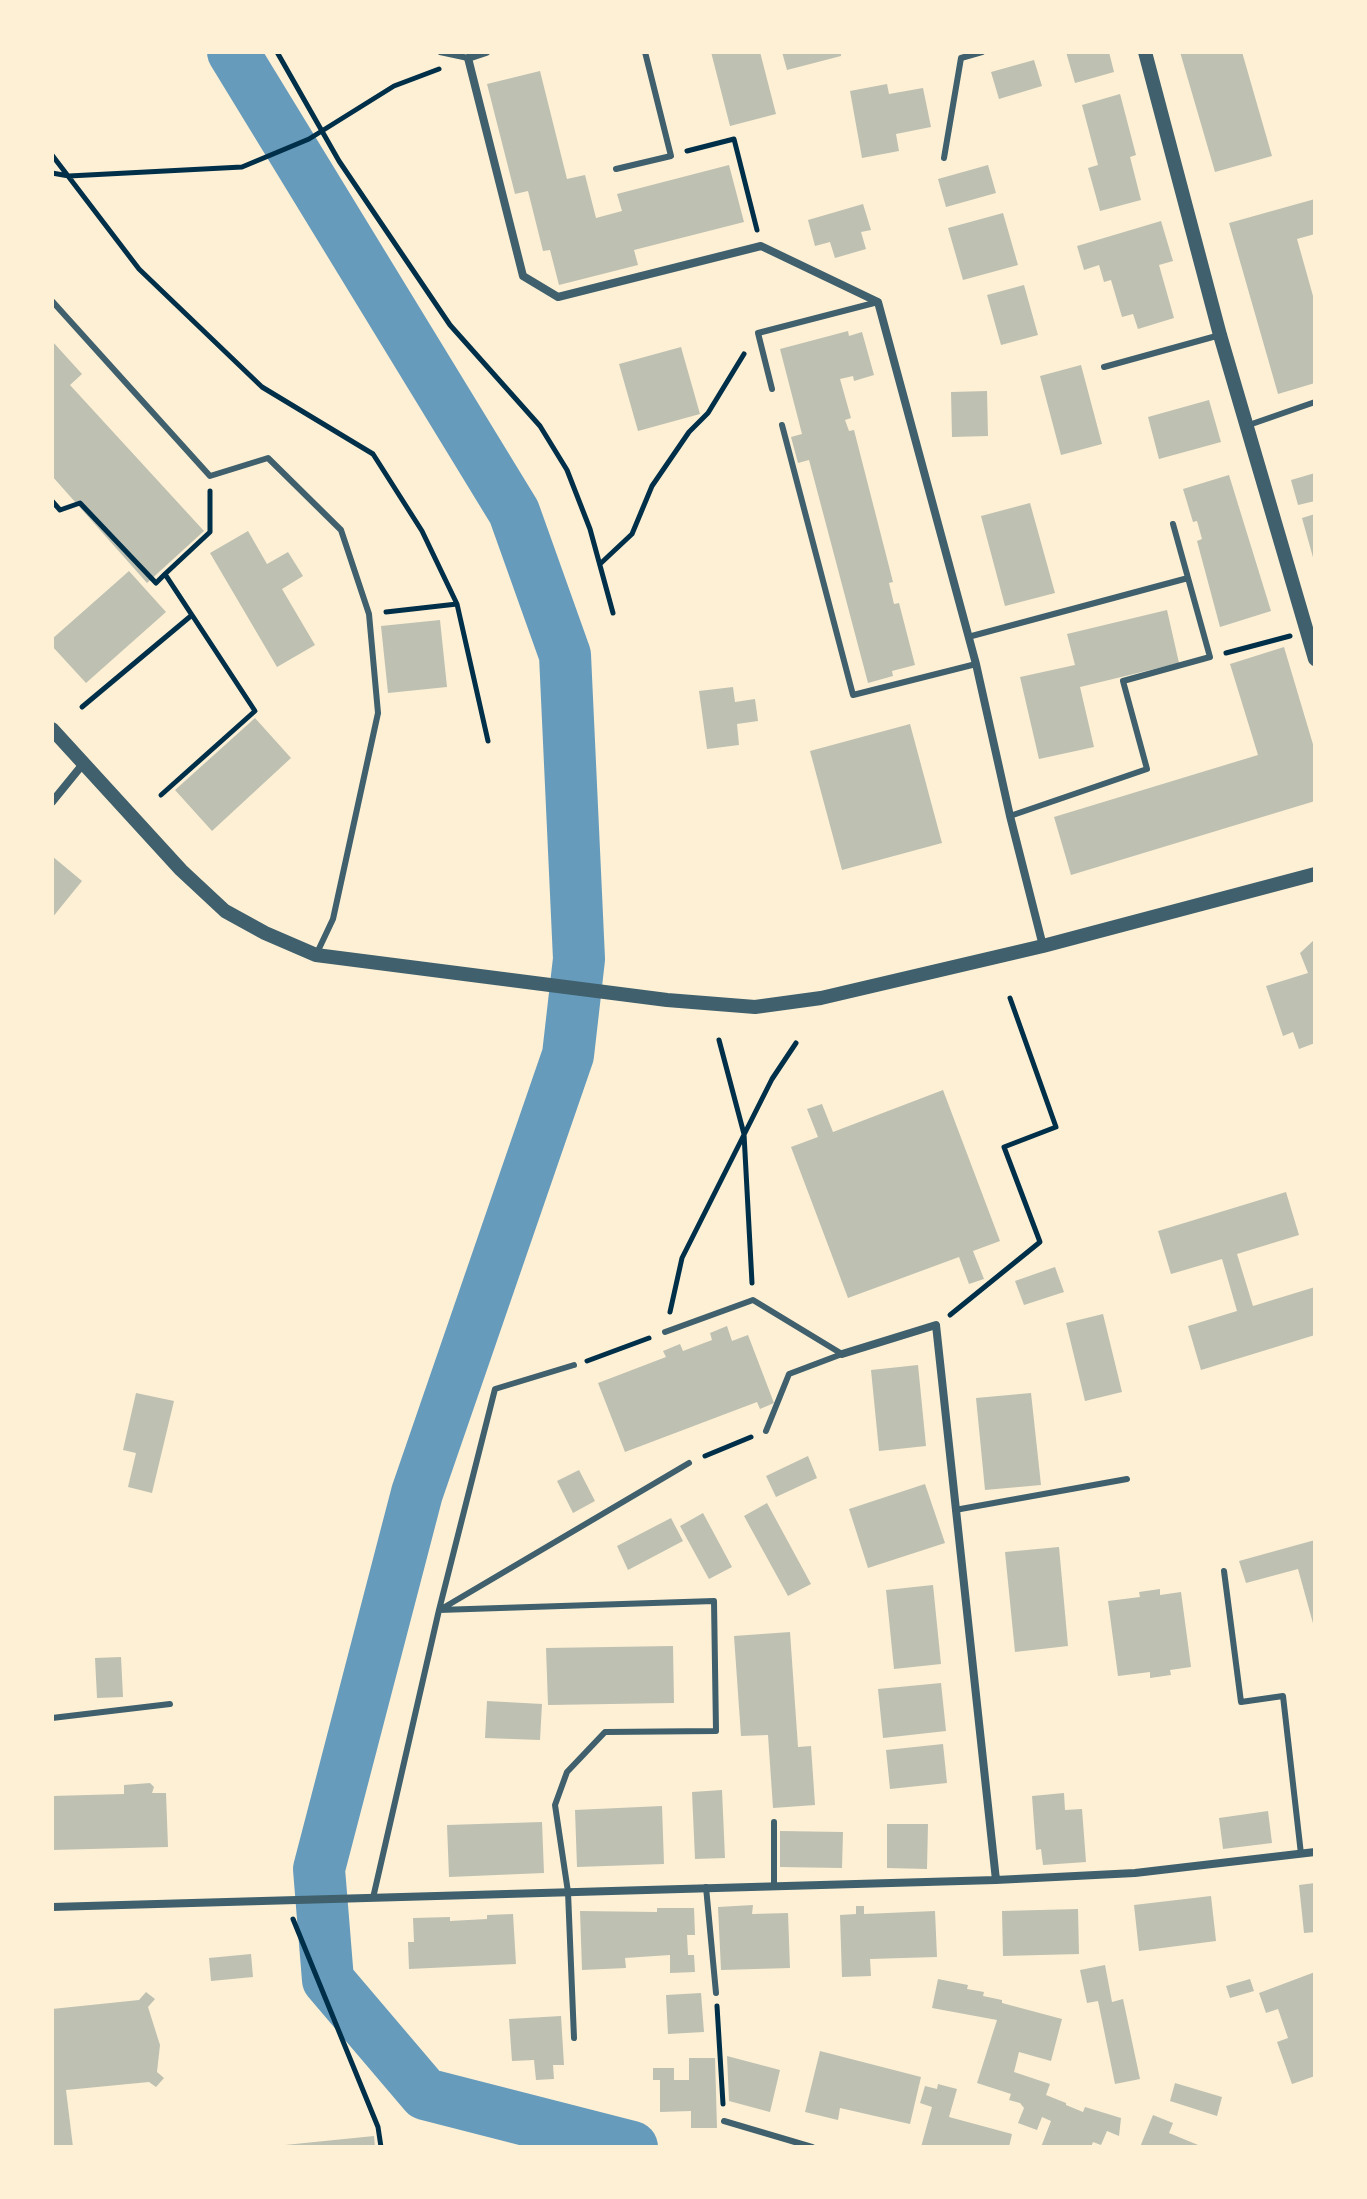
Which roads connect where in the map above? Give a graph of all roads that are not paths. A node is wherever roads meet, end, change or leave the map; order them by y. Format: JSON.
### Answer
{"nodes":[{"id":1,"x":440,"y":52,"type":"edge"},
{"id":2,"x":486,"y":52,"type":"edge"},
{"id":3,"x":645,"y":52,"type":"edge"},
{"id":4,"x":982,"y":52,"type":"edge"},
{"id":5,"x":1145,"y":52,"type":"edge"},
{"id":6,"x":468,"y":58,"type":"junction"},
{"id":7,"x":944,"y":158,"type":"dead end"},
{"id":8,"x":616,"y":169,"type":"dead end"},
{"id":9,"x":52,"y":301,"type":"edge"},
{"id":10,"x":878,"y":302,"type":"junction"},
{"id":11,"x":1220,"y":335,"type":"junction"},
{"id":12,"x":1104,"y":367,"type":"dead end"},
{"id":13,"x":772,"y":389,"type":"dead end"},
{"id":14,"x":1315,"y":402,"type":"edge"},
{"id":15,"x":782,"y":425,"type":"dead end"},
{"id":16,"x":1246,"y":426,"type":"junction"},
{"id":17,"x":1173,"y":524,"type":"dead end"},
{"id":18,"x":1188,"y":578,"type":"junction"},
{"id":19,"x":968,"y":637,"type":"junction"},
{"id":20,"x":1315,"y":659,"type":"edge"},
{"id":21,"x":976,"y":664,"type":"junction"},
{"id":22,"x":52,"y":729,"type":"edge"},
{"id":23,"x":83,"y":764,"type":"junction"},
{"id":24,"x":52,"y":802,"type":"edge"},
{"id":25,"x":1010,"y":816,"type":"junction"},
{"id":26,"x":1315,"y":874,"type":"edge"},
{"id":27,"x":1043,"y":946,"type":"junction"},
{"id":28,"x":316,"y":955,"type":"junction"},
{"id":29,"x":665,"y":1332,"type":"road end"},
{"id":30,"x":842,"y":1354,"type":"junction"},
{"id":31,"x":574,"y":1365,"type":"road end"},
{"id":32,"x":766,"y":1431,"type":"road end"},
{"id":33,"x":689,"y":1463,"type":"road end"},
{"id":34,"x":1127,"y":1479,"type":"dead end"},
{"id":35,"x":955,"y":1510,"type":"junction"},
{"id":36,"x":1224,"y":1571,"type":"dead end"},
{"id":37,"x":439,"y":1610,"type":"junction"},
{"id":38,"x":170,"y":1704,"type":"dead end"},
{"id":39,"x":52,"y":1718,"type":"edge"},
{"id":40,"x":774,"y":1822,"type":"dead end"},
{"id":41,"x":1315,"y":1852,"type":"edge"},
{"id":42,"x":1301,"y":1854,"type":"junction"},
{"id":43,"x":996,"y":1880,"type":"junction"},
{"id":44,"x":706,"y":1887,"type":"junction"},
{"id":45,"x":774,"y":1887,"type":"junction"},
{"id":46,"x":568,"y":1892,"type":"junction"},
{"id":47,"x":373,"y":1898,"type":"junction"},
{"id":48,"x":52,"y":1907,"type":"edge"},
{"id":49,"x":716,"y":1993,"type":"road end"},
{"id":50,"x":574,"y":2038,"type":"dead end"},
{"id":51,"x":724,"y":2121,"type":"road end"},
{"id":52,"x":812,"y":2147,"type":"edge"}],
"edges":[{"from":1,"to":6,"type":"lane"},
{"from":2,"to":6,"type":"street"},
{"from":3,"to":8,"type":"lane"},
{"from":4,"to":7,"type":"lane"},
{"from":5,"to":11,"type":"street"},
{"from":6,"to":10,"type":"street"},
{"from":9,"to":28,"type":"lane"},
{"from":10,"to":13,"type":"lane"},
{"from":10,"to":19,"type":"street"},
{"from":11,"to":12,"type":"lane"},
{"from":11,"to":16,"type":"street"},
{"from":14,"to":16,"type":"lane"},
{"from":15,"to":21,"type":"lane"},
{"from":16,"to":20,"type":"street"},
{"from":17,"to":18,"type":"lane"},
{"from":18,"to":19,"type":"lane"},
{"from":18,"to":25,"type":"lane"},
{"from":19,"to":21,"type":"street"},
{"from":21,"to":25,"type":"street"},
{"from":22,"to":23,"type":"street"},
{"from":23,"to":24,"type":"street"},
{"from":23,"to":28,"type":"street"},
{"from":25,"to":27,"type":"street"},
{"from":26,"to":27,"type":"street"},
{"from":27,"to":28,"type":"street"},
{"from":29,"to":30,"type":"lane"},
{"from":30,"to":32,"type":"lane"},
{"from":30,"to":35,"type":"street"},
{"from":31,"to":37,"type":"lane"},
{"from":33,"to":37,"type":"lane"},
{"from":34,"to":35,"type":"lane"},
{"from":35,"to":43,"type":"street"},
{"from":36,"to":42,"type":"lane"},
{"from":37,"to":46,"type":"lane"},
{"from":37,"to":47,"type":"lane"},
{"from":38,"to":39,"type":"lane"},
{"from":40,"to":45,"type":"lane"},
{"from":41,"to":42,"type":"street"},
{"from":42,"to":43,"type":"street"},
{"from":43,"to":45,"type":"street"},
{"from":44,"to":45,"type":"street"},
{"from":44,"to":46,"type":"street"},
{"from":44,"to":49,"type":"lane"},
{"from":46,"to":47,"type":"street"},
{"from":46,"to":50,"type":"lane"},
{"from":47,"to":48,"type":"street"},
{"from":51,"to":52,"type":"lane"}]}
